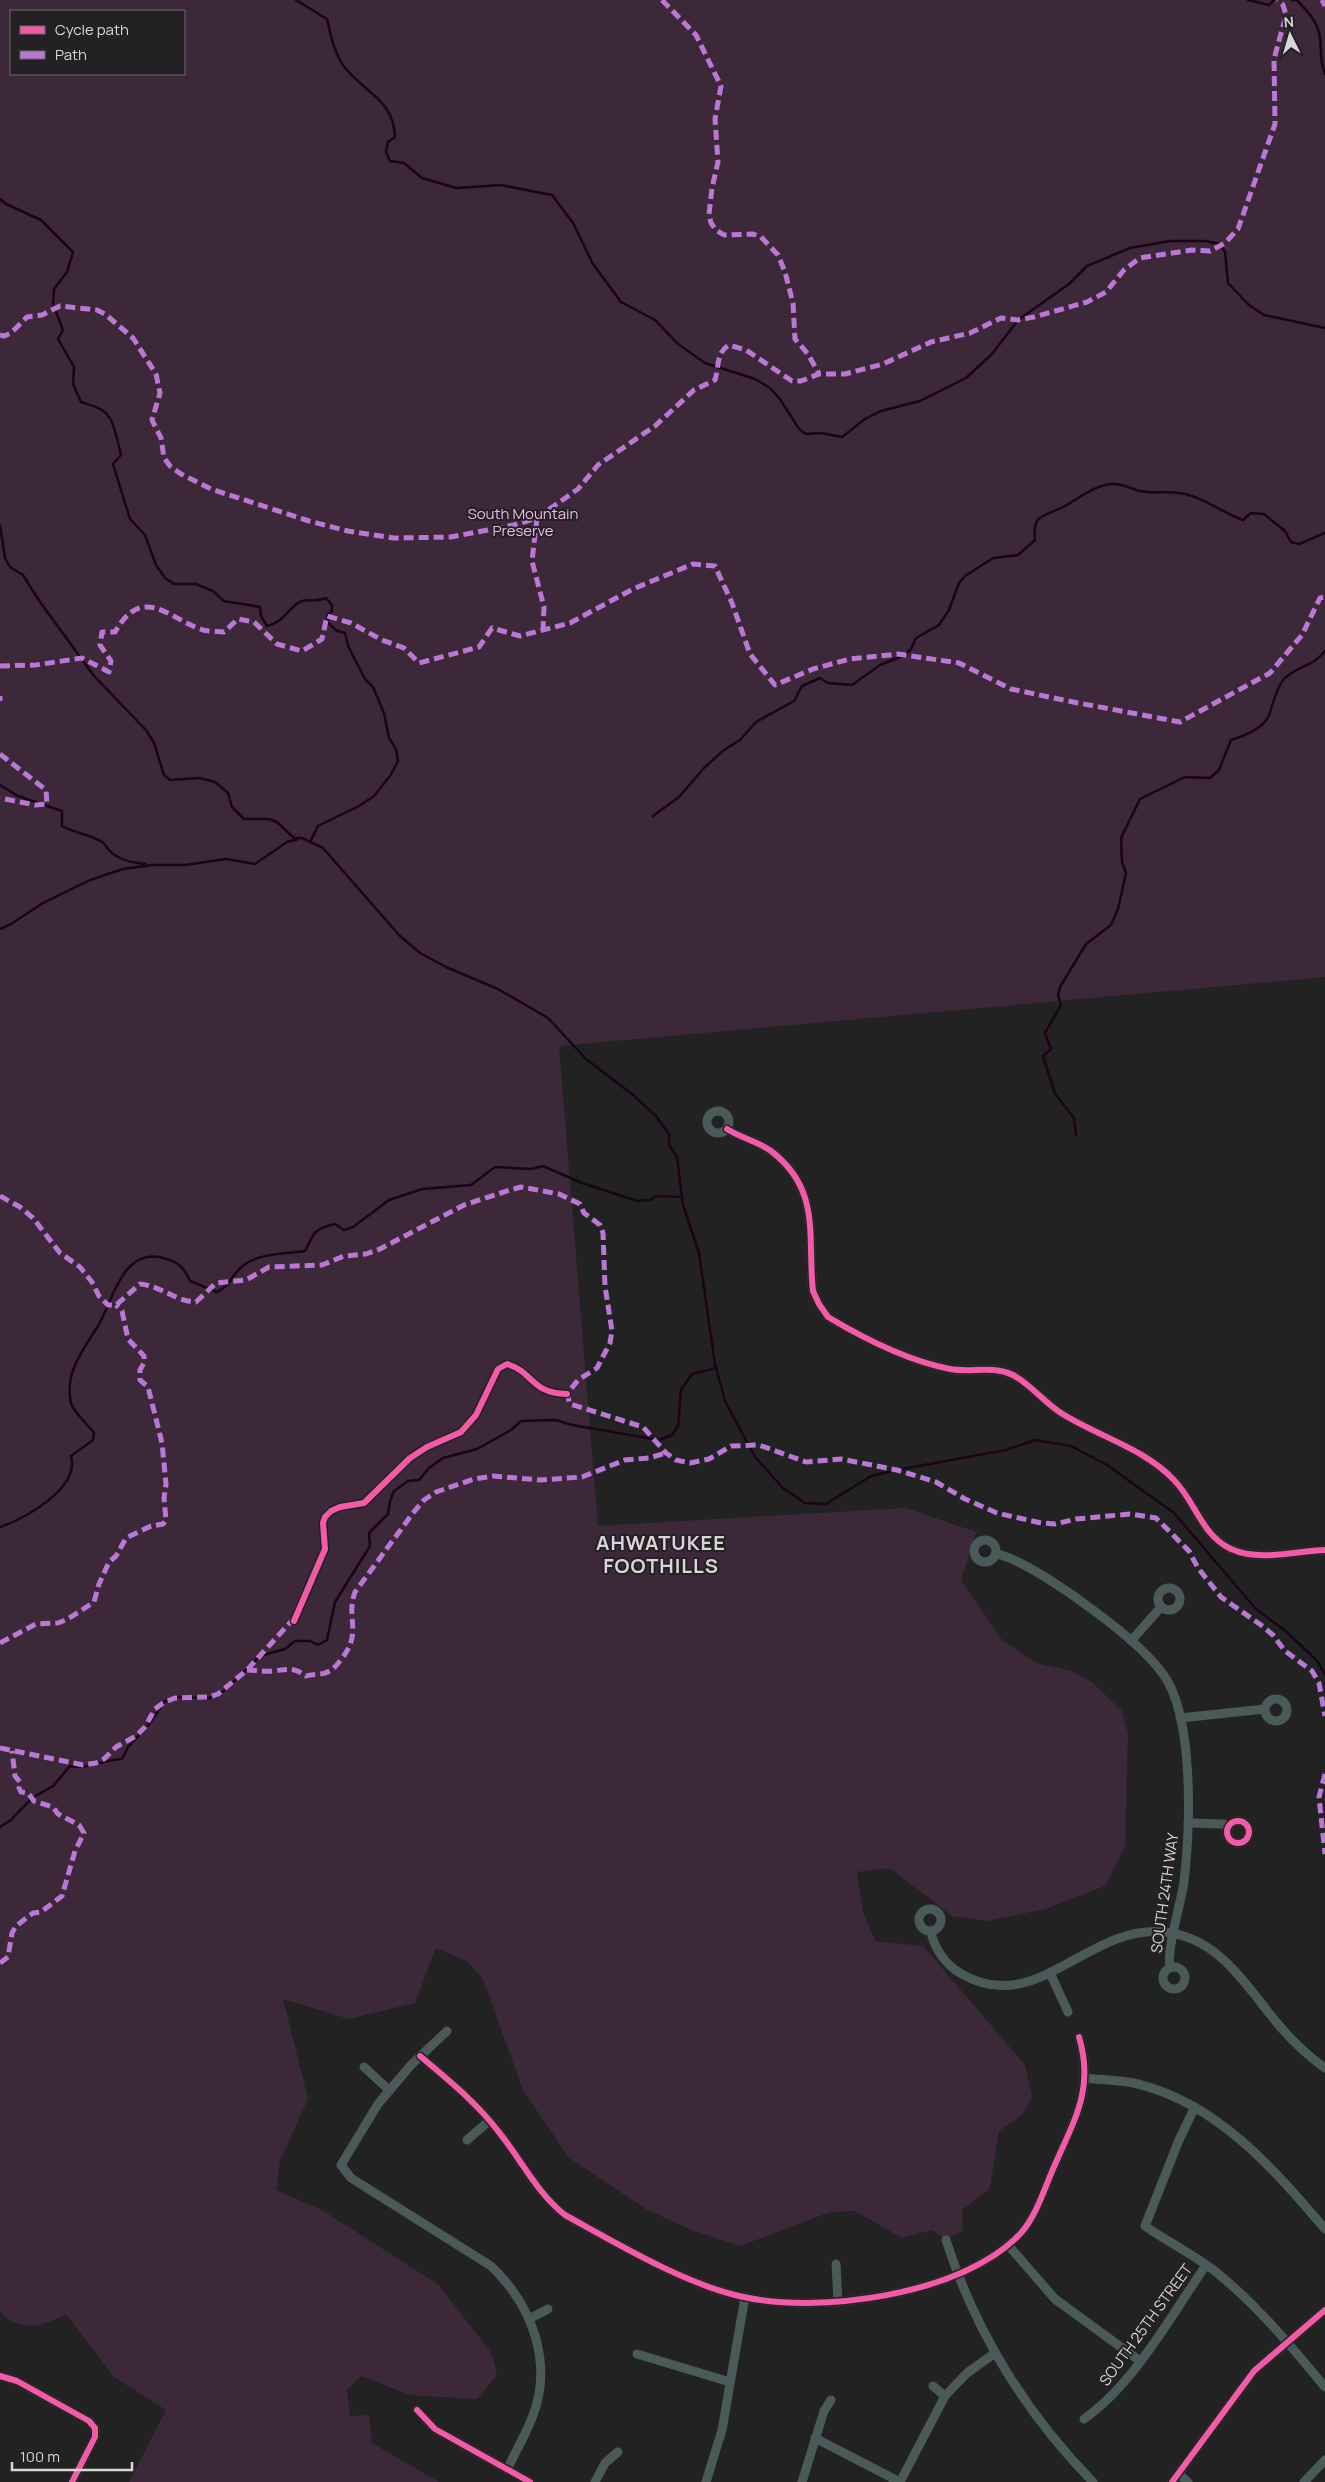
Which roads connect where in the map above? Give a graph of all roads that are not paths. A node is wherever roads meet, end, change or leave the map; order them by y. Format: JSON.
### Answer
{"nodes":[{"id":1,"x":727,"y":1129,"type":"dead end"},
{"id":2,"x":1325,"y":1550,"type":"edge"},
{"id":3,"x":996,"y":1554,"type":"dead end"},
{"id":4,"x":1161,"y":1607,"type":"dead end"},
{"id":5,"x":1131,"y":1641,"type":"junction"},
{"id":6,"x":1265,"y":1709,"type":"dead end"},
{"id":7,"x":1180,"y":1718,"type":"junction"},
{"id":8,"x":1188,"y":1823,"type":"junction"},
{"id":9,"x":1228,"y":1827,"type":"dead end"},
{"id":10,"x":931,"y":1931,"type":"dead end"},
{"id":11,"x":1175,"y":1933,"type":"junction"},
{"id":12,"x":1170,"y":1968,"type":"dead end"},
{"id":13,"x":1050,"y":1973,"type":"junction"},
{"id":14,"x":1068,"y":2012,"type":"dead end"},
{"id":15,"x":446,"y":2031,"type":"dead end"},
{"id":16,"x":1079,"y":2036,"type":"dead end"},
{"id":17,"x":420,"y":2056,"type":"junction"},
{"id":18,"x":364,"y":2067,"type":"dead end"},
{"id":19,"x":1325,"y":2068,"type":"edge"},
{"id":20,"x":1085,"y":2078,"type":"junction"},
{"id":21,"x":388,"y":2090,"type":"junction"},
{"id":22,"x":1195,"y":2107,"type":"junction"},
{"id":23,"x":489,"y":2121,"type":"junction"},
{"id":24,"x":467,"y":2140,"type":"dead end"},
{"id":25,"x":1325,"y":2230,"type":"edge"},
{"id":26,"x":946,"y":2240,"type":"dead end"},
{"id":27,"x":1008,"y":2245,"type":"junction"},
{"id":28,"x":836,"y":2264,"type":"dead end"},
{"id":29,"x":1206,"y":2266,"type":"junction"},
{"id":30,"x":957,"y":2273,"type":"junction"},
{"id":31,"x":745,"y":2297,"type":"junction"},
{"id":32,"x":838,"y":2302,"type":"junction"},
{"id":33,"x":548,"y":2309,"type":"dead end"},
{"id":34,"x":1325,"y":2310,"type":"edge"},
{"id":35,"x":530,"y":2319,"type":"junction"},
{"id":36,"x":1287,"y":2341,"type":"junction"},
{"id":37,"x":995,"y":2353,"type":"junction"},
{"id":38,"x":637,"y":2354,"type":"dead end"},
{"id":39,"x":1140,"y":2361,"type":"junction"},
{"id":40,"x":0,"y":2376,"type":"edge"},
{"id":41,"x":730,"y":2382,"type":"junction"},
{"id":42,"x":933,"y":2386,"type":"dead end"},
{"id":43,"x":1325,"y":2387,"type":"edge"},
{"id":44,"x":946,"y":2396,"type":"junction"},
{"id":45,"x":831,"y":2400,"type":"dead end"},
{"id":46,"x":416,"y":2410,"type":"dead end"},
{"id":47,"x":1084,"y":2419,"type":"dead end"},
{"id":48,"x":815,"y":2438,"type":"junction"},
{"id":49,"x":618,"y":2452,"type":"dead end"},
{"id":50,"x":1325,"y":2460,"type":"edge"},
{"id":51,"x":507,"y":2470,"type":"junction"},
{"id":52,"x":1179,"y":2474,"type":"junction"},
{"id":53,"x":72,"y":2482,"type":"edge"},
{"id":54,"x":530,"y":2482,"type":"edge"},
{"id":55,"x":595,"y":2482,"type":"edge"},
{"id":56,"x":706,"y":2482,"type":"edge"},
{"id":57,"x":802,"y":2482,"type":"edge"},
{"id":58,"x":900,"y":2482,"type":"edge"},
{"id":59,"x":1094,"y":2482,"type":"edge"},
{"id":60,"x":1172,"y":2482,"type":"edge"},
{"id":61,"x":1188,"y":2482,"type":"edge"},
{"id":62,"x":1304,"y":2482,"type":"edge"}],
"edges":[{"from":1,"to":2,"type":"street"},
{"from":3,"to":5,"type":"street","name":"SOUTH 24TH WAY"},
{"from":4,"to":5,"type":"street"},
{"from":5,"to":7,"type":"street","name":"SOUTH 24TH WAY"},
{"from":6,"to":7,"type":"street"},
{"from":7,"to":8,"type":"street","name":"SOUTH 24TH WAY"},
{"from":8,"to":9,"type":"street"},
{"from":8,"to":11,"type":"street","name":"SOUTH 24TH WAY"},
{"from":10,"to":13,"type":"street"},
{"from":11,"to":12,"type":"street","name":"SOUTH 24TH WAY"},
{"from":11,"to":13,"type":"street"},
{"from":11,"to":19,"type":"street"},
{"from":13,"to":14,"type":"street"},
{"from":15,"to":17,"type":"street"},
{"from":16,"to":20,"type":"street"},
{"from":17,"to":21,"type":"street"},
{"from":17,"to":23,"type":"street"},
{"from":18,"to":21,"type":"street"},
{"from":20,"to":22,"type":"street"},
{"from":20,"to":27,"type":"street"},
{"from":21,"to":35,"type":"street"},
{"from":22,"to":25,"type":"street"},
{"from":22,"to":29,"type":"street"},
{"from":23,"to":24,"type":"street"},
{"from":23,"to":31,"type":"street"},
{"from":26,"to":30,"type":"street"},
{"from":27,"to":30,"type":"street"},
{"from":27,"to":39,"type":"street"},
{"from":28,"to":32,"type":"street"},
{"from":29,"to":36,"type":"street"},
{"from":29,"to":39,"type":"street","name":"SOUTH 25TH STREET"},
{"from":30,"to":32,"type":"street"},
{"from":30,"to":37,"type":"street"},
{"from":31,"to":32,"type":"street"},
{"from":31,"to":41,"type":"street"},
{"from":33,"to":35,"type":"street"},
{"from":34,"to":36,"type":"street"},
{"from":35,"to":51,"type":"street"},
{"from":36,"to":43,"type":"street"},
{"from":36,"to":52,"type":"street"},
{"from":37,"to":44,"type":"street"},
{"from":37,"to":59,"type":"street"},
{"from":38,"to":41,"type":"street"},
{"from":39,"to":47,"type":"street","name":"SOUTH 25TH STREET"},
{"from":40,"to":53,"type":"street"},
{"from":41,"to":56,"type":"street"},
{"from":42,"to":44,"type":"street"},
{"from":44,"to":58,"type":"street"},
{"from":45,"to":48,"type":"street"},
{"from":46,"to":51,"type":"street"},
{"from":48,"to":57,"type":"street"},
{"from":48,"to":58,"type":"street"},
{"from":49,"to":55,"type":"street"},
{"from":50,"to":62,"type":"street"},
{"from":51,"to":54,"type":"street"},
{"from":52,"to":60,"type":"street"},
{"from":52,"to":61,"type":"street"}]}
